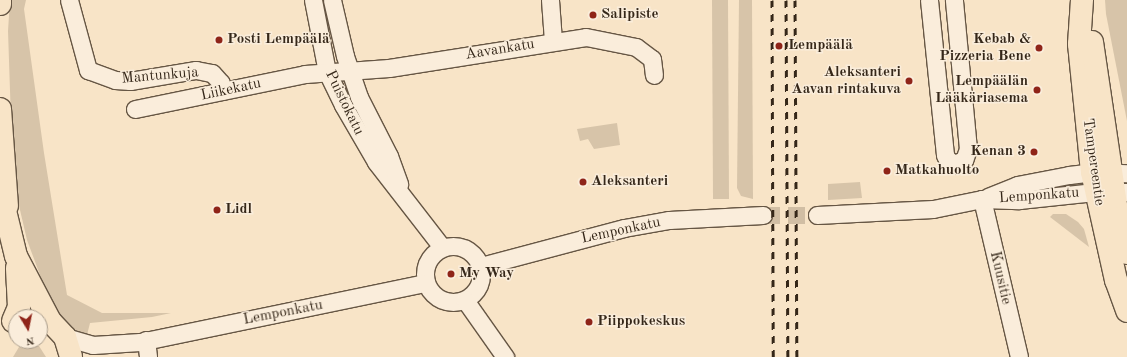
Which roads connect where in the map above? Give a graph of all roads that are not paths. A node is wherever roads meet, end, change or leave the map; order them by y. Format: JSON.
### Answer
{"nodes":[{"id":1,"x":0,"y":0,"type":"edge"},
{"id":2,"x":69,"y":0,"type":"edge"},
{"id":3,"x":314,"y":0,"type":"edge"},
{"id":4,"x":332,"y":0,"type":"edge"},
{"id":5,"x":550,"y":0,"type":"edge"},
{"id":6,"x":929,"y":0,"type":"edge"},
{"id":7,"x":954,"y":0,"type":"edge"},
{"id":8,"x":0,"y":4,"type":"edge"},
{"id":9,"x":1082,"y":5,"type":"edge"},
{"id":10,"x":553,"y":41,"type":"junction"},
{"id":11,"x":350,"y":71,"type":"junction"},
{"id":12,"x":328,"y":72,"type":"junction"},
{"id":13,"x":654,"y":75,"type":"dead end"},
{"id":14,"x":222,"y":91,"type":"junction"},
{"id":15,"x":0,"y":109,"type":"edge"},
{"id":16,"x":135,"y":109,"type":"dead end"},
{"id":17,"x":1111,"y":183,"type":"edge"},
{"id":18,"x":0,"y":190,"type":"edge"},
{"id":19,"x":402,"y":194,"type":"junction"},
{"id":20,"x":982,"y":199,"type":"junction"},
{"id":21,"x":763,"y":215,"type":"tunnel mouth"},
{"id":22,"x":817,"y":215,"type":"tunnel mouth"},
{"id":23,"x":9,"y":227,"type":"junction"},
{"id":24,"x":442,"y":247,"type":"junction"},
{"id":25,"x":1127,"y":253,"type":"edge"},
{"id":26,"x":16,"y":256,"type":"junction"},
{"id":27,"x":481,"y":266,"type":"junction"},
{"id":28,"x":426,"y":282,"type":"junction"},
{"id":29,"x":465,"y":300,"type":"junction"},
{"id":30,"x":19,"y":309,"type":"edge"},
{"id":31,"x":38,"y":309,"type":"edge"},
{"id":32,"x":1127,"y":311,"type":"edge"},
{"id":33,"x":48,"y":325,"type":"edge"},
{"id":34,"x":143,"y":341,"type":"junction"},
{"id":35,"x":68,"y":347,"type":"edge"},
{"id":36,"x":112,"y":357,"type":"edge"},
{"id":37,"x":148,"y":357,"type":"edge"},
{"id":38,"x":505,"y":357,"type":"edge"},
{"id":39,"x":1019,"y":357,"type":"edge"}],
"edges":[{"from":1,"to":8,"type":"main road"},
{"from":2,"to":14,"type":"street","name":"Mantunkuja"},
{"from":3,"to":12,"type":"street","name":"Puistokatu"},
{"from":4,"to":11,"type":"street","name":"Puistokatu"},
{"from":5,"to":10,"type":"street"},
{"from":6,"to":7,"type":"street"},
{"from":9,"to":17,"type":"main road","name":"Tampereentie"},
{"from":10,"to":11,"type":"street","name":"Aavankatu"},
{"from":10,"to":13,"type":"street","name":"Aavankatu"},
{"from":11,"to":12,"type":"street","name":"Aavankatu"},
{"from":11,"to":19,"type":"street","name":"Puistokatu"},
{"from":12,"to":14,"type":"street","name":"Liikekatu"},
{"from":12,"to":19,"type":"street","name":"Puistokatu"},
{"from":14,"to":16,"type":"street","name":"Liikekatu"},
{"from":15,"to":23,"type":"main road"},
{"from":17,"to":20,"type":"street","name":"Lemponkatu"},
{"from":17,"to":25,"type":"main road","name":"Tampereentie"},
{"from":17,"to":32,"type":"main road","name":"Tampereentie"},
{"from":18,"to":23,"type":"main road"},
{"from":19,"to":24,"type":"street","name":"Puistokatu"},
{"from":20,"to":22,"type":"street","name":"Lemponkatu"},
{"from":20,"to":39,"type":"street","name":"Kuusitie"},
{"from":21,"to":27,"type":"street","name":"Lemponkatu"},
{"from":23,"to":26,"type":"main road"},
{"from":24,"to":27,"type":"street"},
{"from":24,"to":28,"type":"street"},
{"from":26,"to":30,"type":"main road"},
{"from":26,"to":31,"type":"main road"},
{"from":27,"to":29,"type":"street"},
{"from":28,"to":29,"type":"street"},
{"from":28,"to":34,"type":"street","name":"Lemponkatu"},
{"from":29,"to":38,"type":"street"},
{"from":33,"to":35,"type":"main road"},
{"from":34,"to":35,"type":"street","name":"Lemponkatu"},
{"from":34,"to":36,"type":"street","name":"Lemponkatu"},
{"from":34,"to":37,"type":"street"}]}
